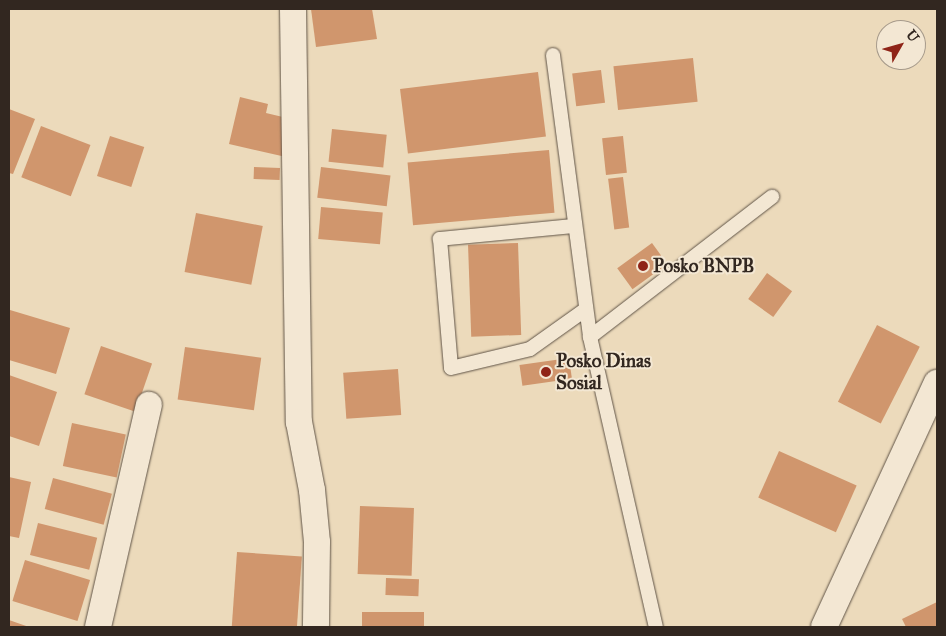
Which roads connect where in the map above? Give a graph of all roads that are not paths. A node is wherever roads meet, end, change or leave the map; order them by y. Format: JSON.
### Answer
{"nodes":[{"id":1,"x":293,"y":9,"type":"edge"},
{"id":2,"x":553,"y":55,"type":"dead end"},
{"id":3,"x":772,"y":197,"type":"dead end"},
{"id":4,"x":574,"y":226,"type":"junction"},
{"id":5,"x":586,"y":309,"type":"junction"},
{"id":6,"x":590,"y":336,"type":"junction"},
{"id":7,"x":937,"y":383,"type":"edge"},
{"id":8,"x":149,"y":405,"type":"dead end"},
{"id":9,"x":98,"y":627,"type":"edge"},
{"id":10,"x":316,"y":627,"type":"edge"},
{"id":11,"x":656,"y":627,"type":"edge"},
{"id":12,"x":824,"y":627,"type":"edge"}],
"edges":[{"from":1,"to":10,"type":"street"},
{"from":2,"to":4,"type":"lane"},
{"from":3,"to":6,"type":"lane"},
{"from":4,"to":5,"type":"lane"},
{"from":4,"to":5,"type":"lane"},
{"from":5,"to":6,"type":"lane"},
{"from":6,"to":11,"type":"lane"},
{"from":7,"to":12,"type":"street"},
{"from":8,"to":9,"type":"street"}]}
